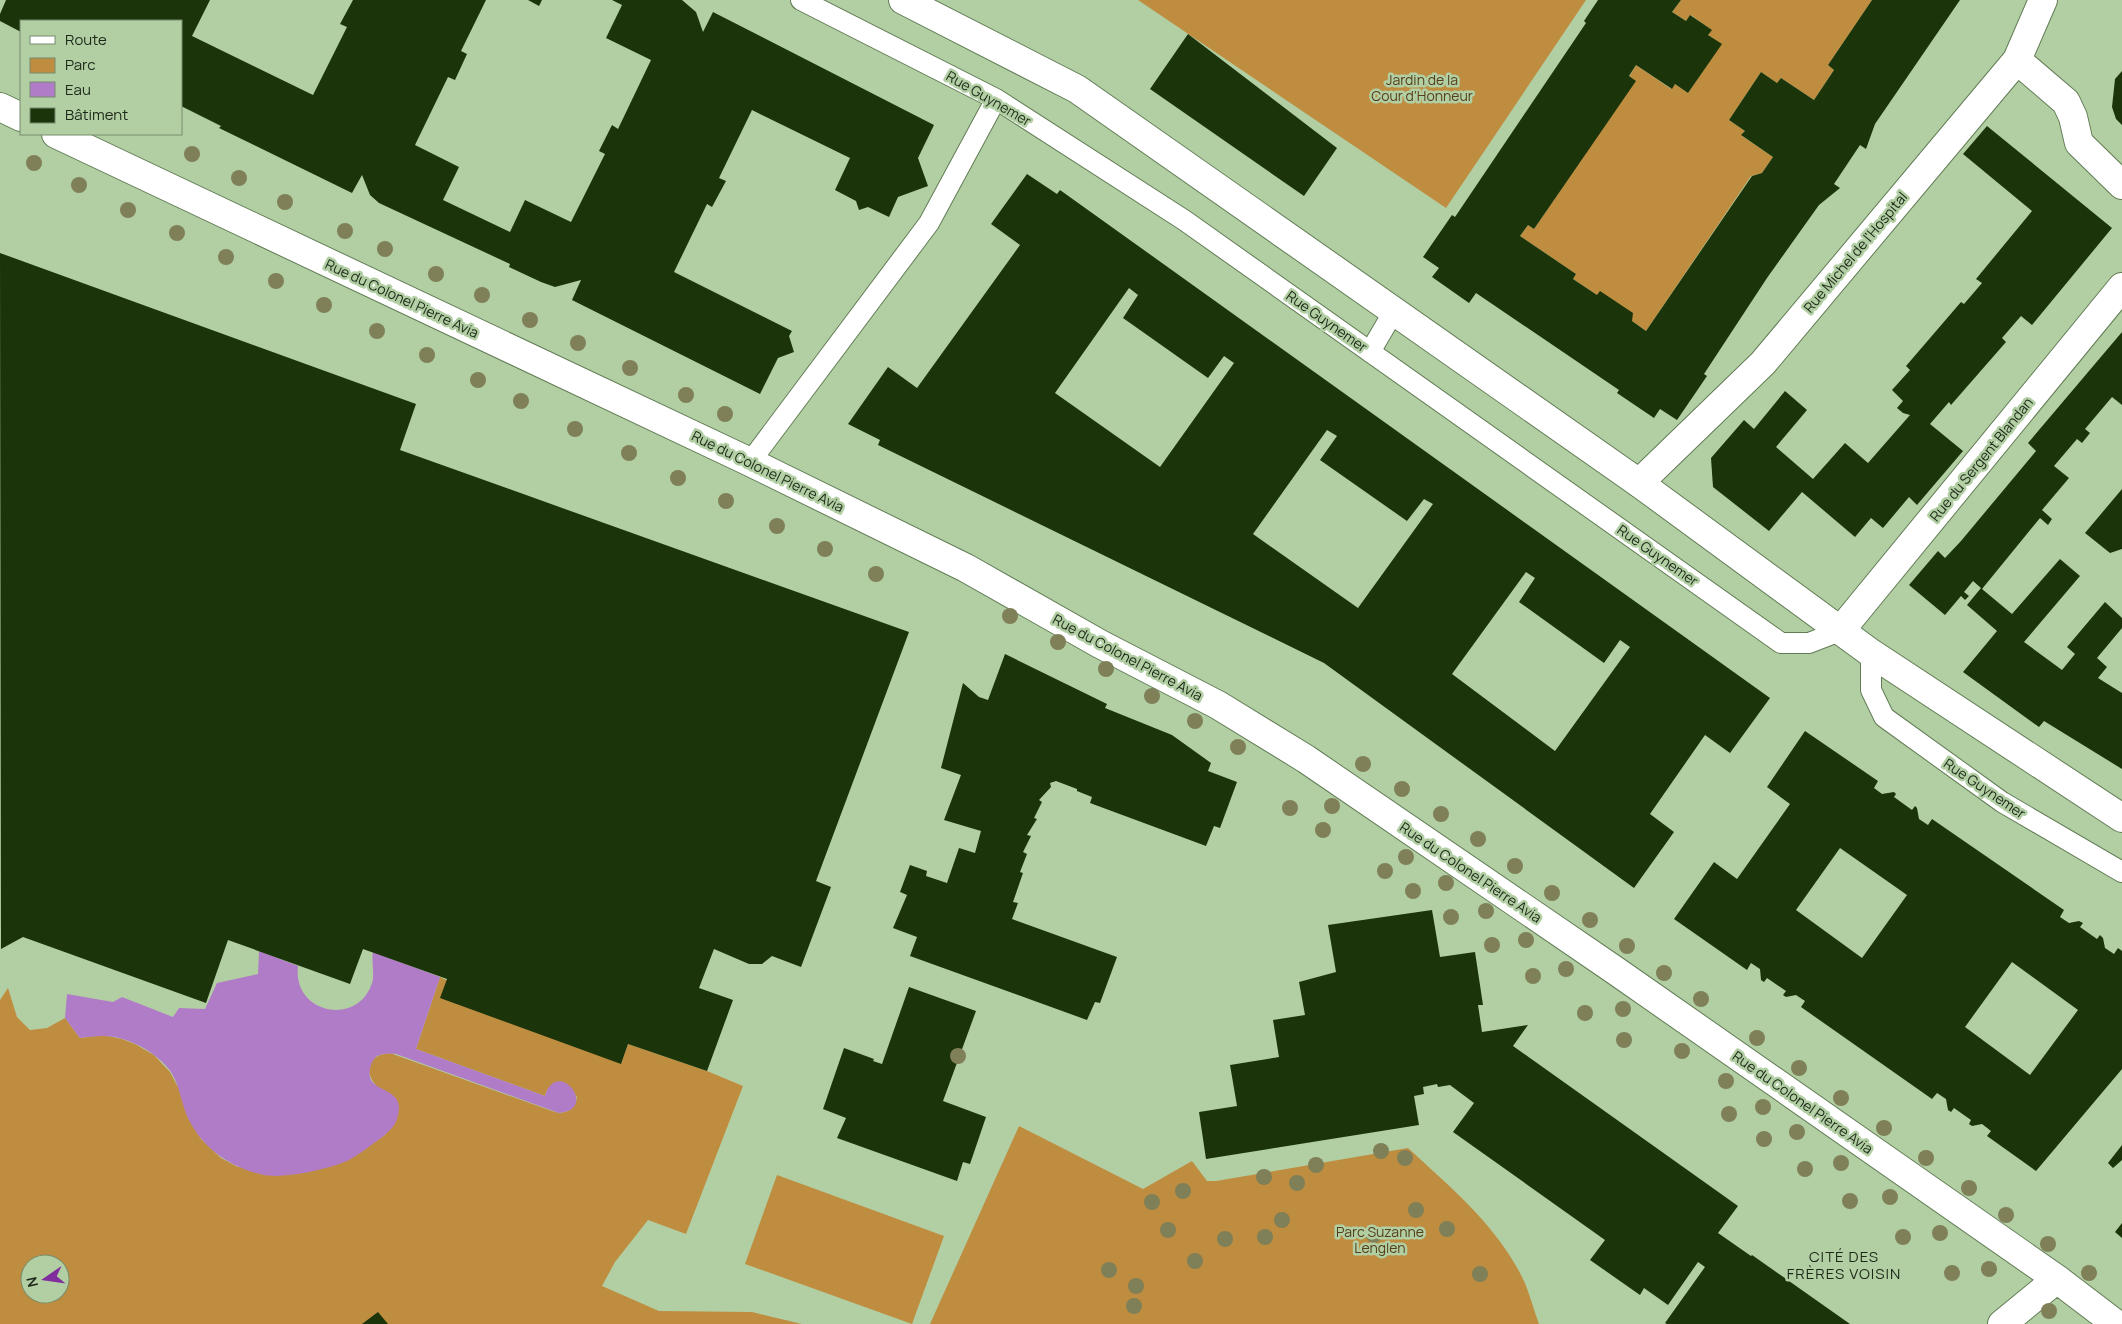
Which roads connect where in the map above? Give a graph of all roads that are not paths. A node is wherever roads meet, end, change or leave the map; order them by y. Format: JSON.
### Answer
{"nodes":[{"id":1,"x":802,"y":0,"type":"edge"},
{"id":2,"x":903,"y":0,"type":"edge"},
{"id":3,"x":2043,"y":0,"type":"edge"},
{"id":4,"x":2017,"y":60,"type":"junction"},
{"id":5,"x":996,"y":99,"type":"junction"},
{"id":6,"x":0,"y":107,"type":"edge"},
{"id":7,"x":20,"y":117,"type":"edge"},
{"id":8,"x":58,"y":135,"type":"edge"},
{"id":9,"x":2122,"y":185,"type":"edge"},
{"id":10,"x":2122,"y":287,"type":"edge"},
{"id":11,"x":1394,"y":311,"type":"junction"},
{"id":12,"x":1370,"y":352,"type":"junction"},
{"id":13,"x":750,"y":462,"type":"junction"},
{"id":14,"x":1640,"y":483,"type":"junction"},
{"id":15,"x":1840,"y":631,"type":"junction"},
{"id":16,"x":1871,"y":654,"type":"junction"},
{"id":17,"x":2122,"y":818,"type":"edge"},
{"id":18,"x":2122,"y":872,"type":"edge"},
{"id":19,"x":2057,"y":1279,"type":"junction"},
{"id":20,"x":2002,"y":1324,"type":"edge"},
{"id":21,"x":2116,"y":1324,"type":"edge"}],
"edges":[{"from":1,"to":5,"type":"lane","name":"Rue Guynemer"},
{"from":2,"to":11,"type":"street"},
{"from":3,"to":4,"type":"street","name":"Rue Michel de l'Hospital"},
{"from":4,"to":9,"type":"street"},
{"from":4,"to":14,"type":"street","name":"Rue Michel de l'Hospital"},
{"from":5,"to":12,"type":"lane","name":"Rue Guynemer"},
{"from":5,"to":13,"type":"lane"},
{"from":6,"to":7,"type":"street"},
{"from":8,"to":13,"type":"street","name":"Rue du Colonel Pierre Avia"},
{"from":10,"to":15,"type":"street","name":"Rue du Sergent Blandan"},
{"from":11,"to":12,"type":"lane"},
{"from":11,"to":14,"type":"street"},
{"from":12,"to":15,"type":"lane","name":"Rue Guynemer"},
{"from":13,"to":19,"type":"street","name":"Rue du Colonel Pierre Avia"},
{"from":14,"to":15,"type":"street"},
{"from":15,"to":16,"type":"street"},
{"from":16,"to":17,"type":"street"},
{"from":16,"to":18,"type":"lane","name":"Rue Guynemer"},
{"from":19,"to":20,"type":"street"},
{"from":19,"to":21,"type":"street","name":"Rue du Colonel Pierre Avia"}]}
